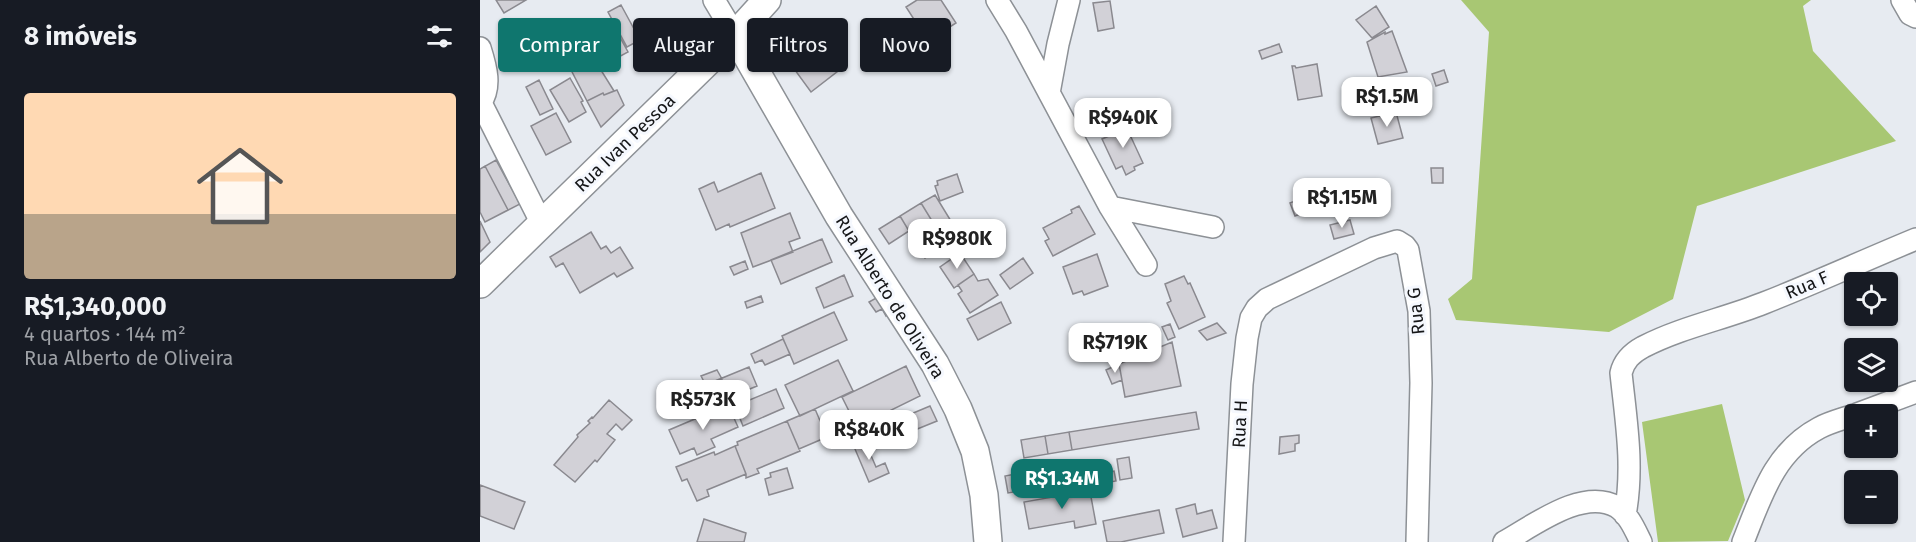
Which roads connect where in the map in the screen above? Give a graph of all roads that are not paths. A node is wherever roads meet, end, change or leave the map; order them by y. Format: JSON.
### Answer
{"nodes":[{"id":1,"x":714,"y":0,"type":"edge"},
{"id":2,"x":767,"y":0,"type":"edge"},
{"id":3,"x":997,"y":0,"type":"edge"},
{"id":4,"x":1069,"y":0,"type":"edge"},
{"id":5,"x":725,"y":18,"type":"edge"},
{"id":6,"x":735,"y":35,"type":"joint"},
{"id":7,"x":480,"y":48,"type":"edge"},
{"id":8,"x":697,"y":72,"type":"edge"},
{"id":9,"x":1049,"y":93,"type":"junction"},
{"id":10,"x":481,"y":103,"type":"edge"},
{"id":11,"x":1110,"y":207,"type":"junction"},
{"id":12,"x":542,"y":224,"type":"junction"},
{"id":13,"x":1213,"y":227,"type":"dead end"},
{"id":14,"x":1916,"y":239,"type":"edge"},
{"id":15,"x":1146,"y":265,"type":"dead end"},
{"id":16,"x":480,"y":285,"type":"edge"},
{"id":17,"x":1257,"y":308,"type":"joint"},
{"id":18,"x":1916,"y":392,"type":"edge"},
{"id":19,"x":1884,"y":404,"type":"edge"},
{"id":20,"x":1844,"y":419,"type":"edge"},
{"id":21,"x":1625,"y":514,"type":"junction"},
{"id":22,"x":987,"y":542,"type":"edge"},
{"id":23,"x":1234,"y":542,"type":"edge"},
{"id":24,"x":1417,"y":542,"type":"edge"},
{"id":25,"x":1504,"y":542,"type":"edge"},
{"id":26,"x":1641,"y":542,"type":"edge"},
{"id":27,"x":1743,"y":542,"type":"edge"}],
"edges":[{"from":1,"to":5,"type":"street"},
{"from":2,"to":6,"type":"street","name":"Rua Ivan Pessoa"},
{"from":3,"to":9,"type":"street"},
{"from":4,"to":9,"type":"street"},
{"from":6,"to":22,"type":"street","name":"Rua Alberto de Oliveira"},
{"from":7,"to":10,"type":"street"},
{"from":8,"to":12,"type":"street","name":"Rua Ivan Pessoa"},
{"from":9,"to":11,"type":"street"},
{"from":10,"to":12,"type":"street"},
{"from":11,"to":13,"type":"street"},
{"from":11,"to":15,"type":"street"},
{"from":12,"to":16,"type":"street","name":"Rua Ivan Pessoa"},
{"from":14,"to":21,"type":"street","name":"Rua F"},
{"from":17,"to":23,"type":"street","name":"Rua H"},
{"from":17,"to":24,"type":"street","name":"Rua G"},
{"from":18,"to":19,"type":"street"},
{"from":20,"to":27,"type":"street"},
{"from":21,"to":25,"type":"street"},
{"from":21,"to":26,"type":"street"}]}
